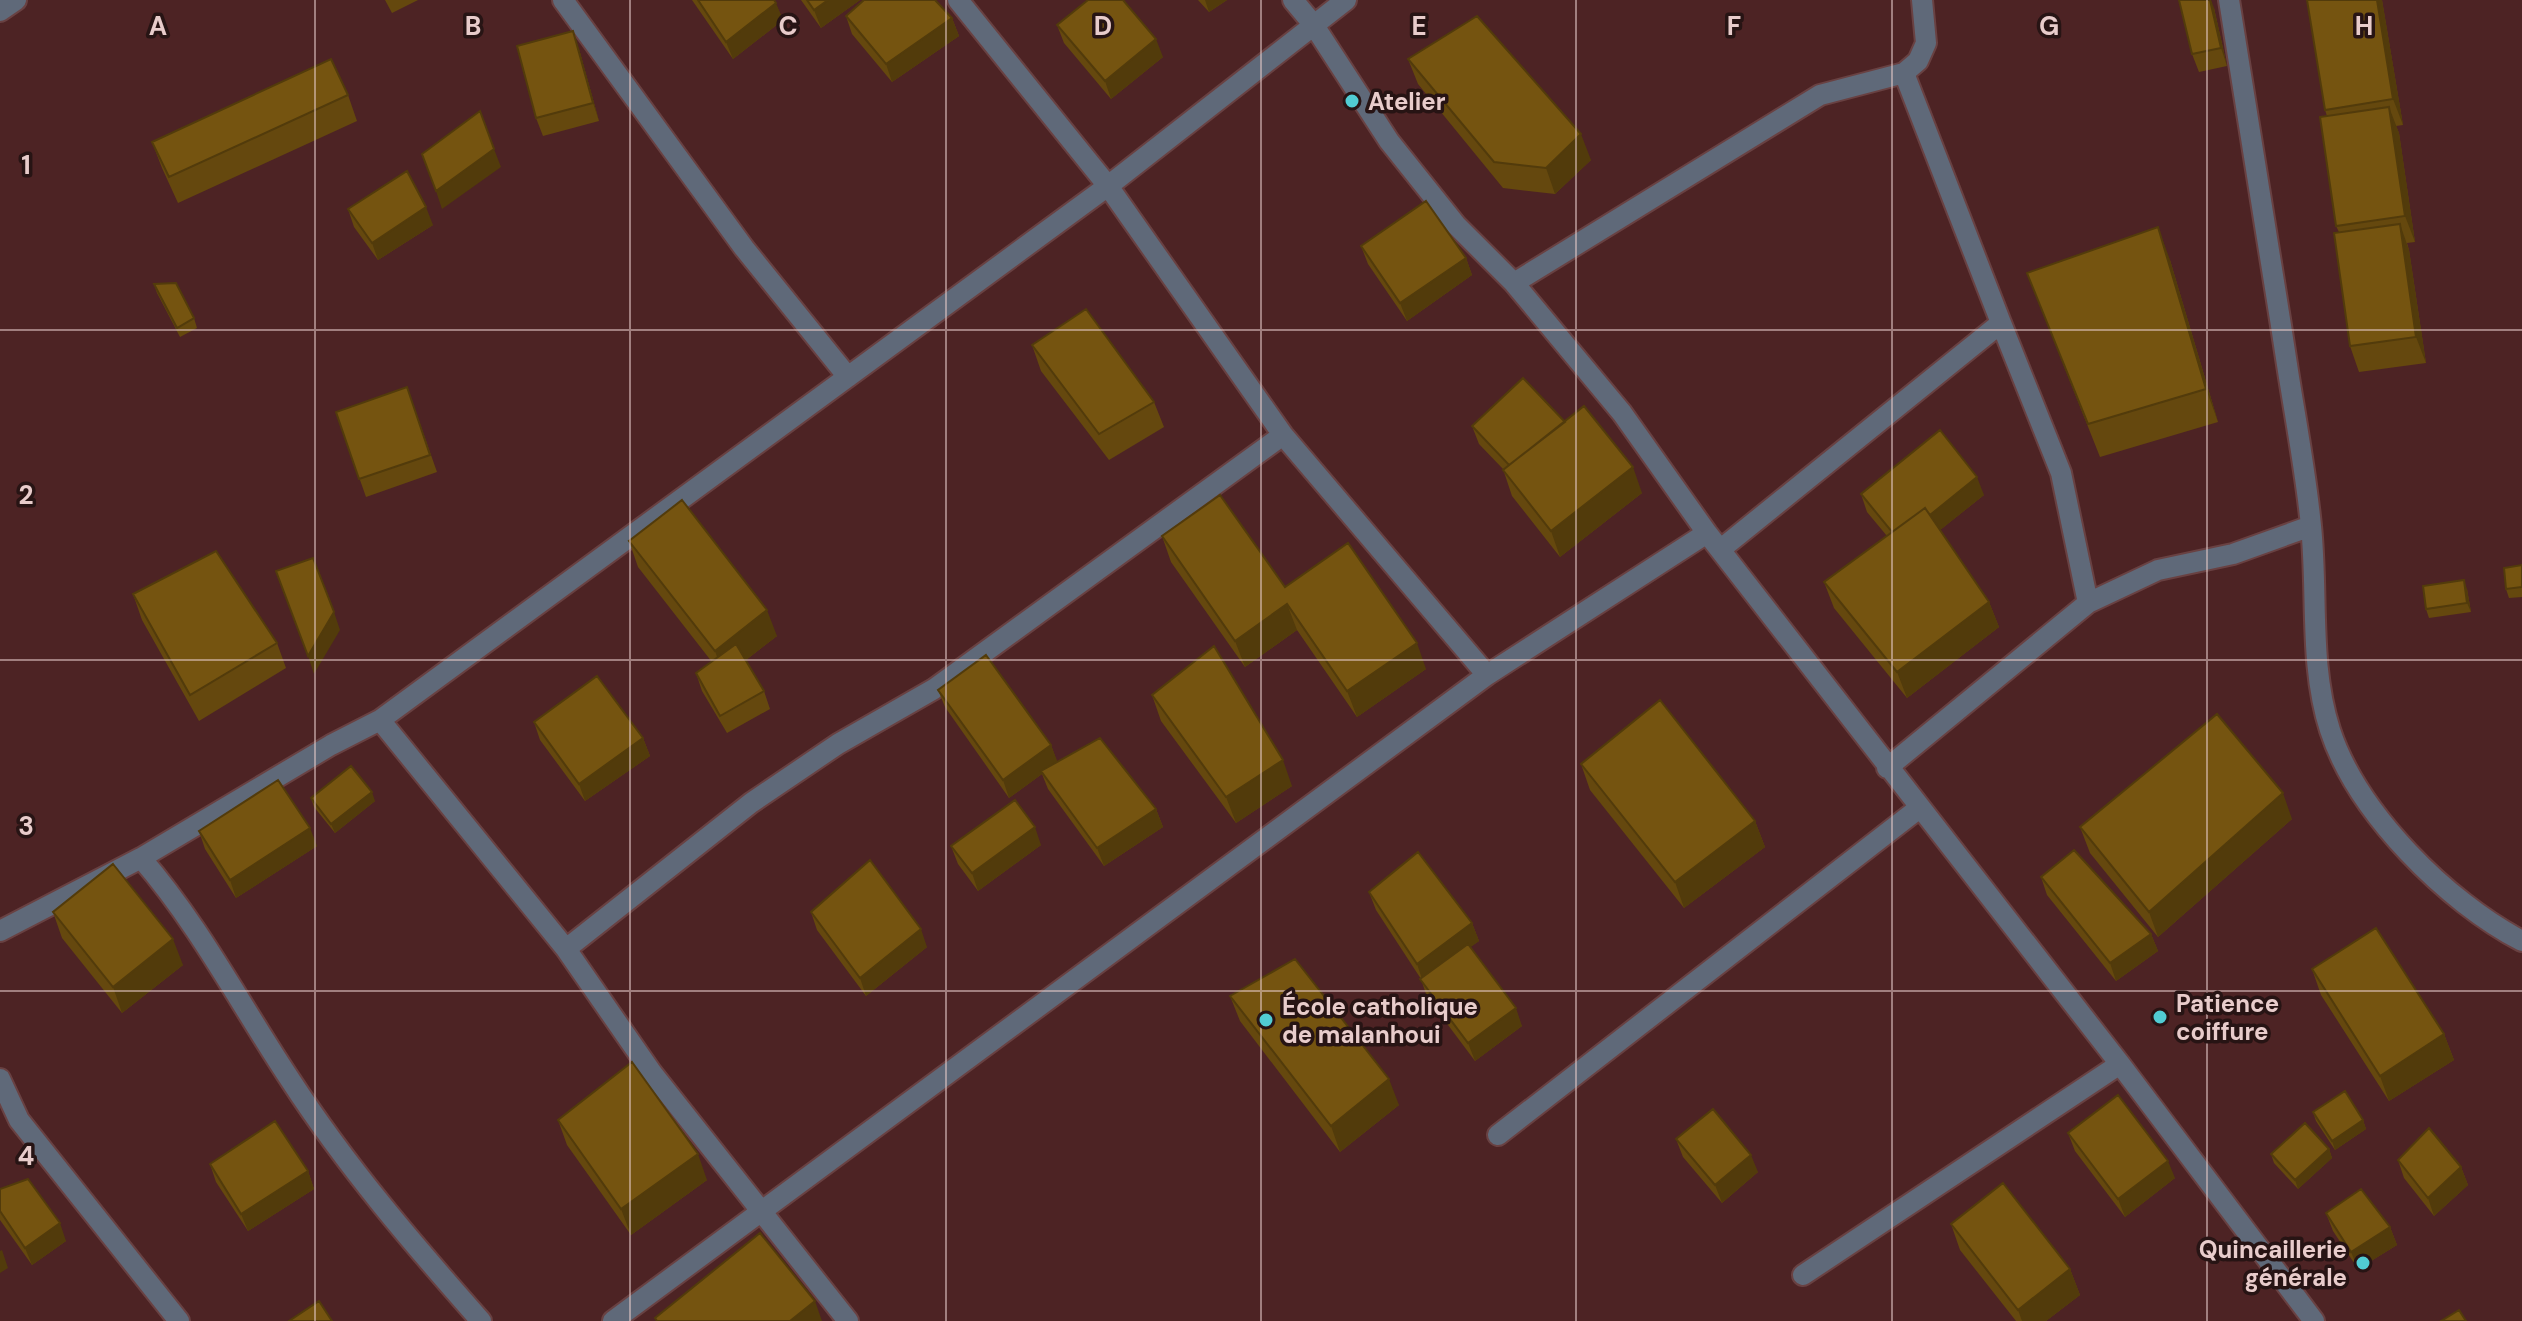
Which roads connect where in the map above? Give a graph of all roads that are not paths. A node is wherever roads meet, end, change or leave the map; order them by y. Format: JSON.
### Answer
{"nodes":[{"id":1,"x":16,"y":0,"type":"edge"},
{"id":2,"x":563,"y":0,"type":"edge"},
{"id":3,"x":958,"y":0,"type":"edge"},
{"id":4,"x":1293,"y":0,"type":"edge"},
{"id":5,"x":1346,"y":0,"type":"edge"},
{"id":6,"x":1922,"y":0,"type":"edge"},
{"id":7,"x":2229,"y":0,"type":"edge"},
{"id":8,"x":0,"y":11,"type":"edge"},
{"id":9,"x":1313,"y":24,"type":"junction"},
{"id":10,"x":1904,"y":73,"type":"junction"},
{"id":11,"x":1108,"y":186,"type":"junction"},
{"id":12,"x":1514,"y":283,"type":"junction"},
{"id":13,"x":2001,"y":323,"type":"junction"},
{"id":14,"x":848,"y":377,"type":"junction"},
{"id":15,"x":1283,"y":435,"type":"junction"},
{"id":16,"x":2311,"y":526,"type":"junction"},
{"id":17,"x":1707,"y":533,"type":"junction"},
{"id":18,"x":1721,"y":549,"type":"junction"},
{"id":19,"x":2088,"y":603,"type":"junction"},
{"id":20,"x":1487,"y":675,"type":"junction"},
{"id":21,"x":380,"y":720,"type":"junction"},
{"id":22,"x":1887,"y":768,"type":"junction"},
{"id":23,"x":1918,"y":809,"type":"junction"},
{"id":24,"x":141,"y":858,"type":"junction"},
{"id":25,"x":0,"y":931,"type":"edge"},
{"id":26,"x":2522,"y":941,"type":"edge"},
{"id":27,"x":566,"y":949,"type":"junction"},
{"id":28,"x":2120,"y":1064,"type":"junction"},
{"id":29,"x":0,"y":1079,"type":"edge"},
{"id":30,"x":1498,"y":1135,"type":"dead end"},
{"id":31,"x":759,"y":1210,"type":"junction"},
{"id":32,"x":1803,"y":1275,"type":"dead end"},
{"id":33,"x":179,"y":1321,"type":"edge"},
{"id":34,"x":481,"y":1321,"type":"edge"},
{"id":35,"x":613,"y":1321,"type":"edge"},
{"id":36,"x":848,"y":1321,"type":"edge"},
{"id":37,"x":2314,"y":1321,"type":"edge"}],
"edges":[{"from":1,"to":8,"type":"street"},
{"from":2,"to":14,"type":"street"},
{"from":3,"to":11,"type":"street"},
{"from":4,"to":9,"type":"street"},
{"from":5,"to":9,"type":"street"},
{"from":6,"to":10,"type":"street"},
{"from":7,"to":16,"type":"street"},
{"from":9,"to":11,"type":"street"},
{"from":9,"to":12,"type":"street"},
{"from":10,"to":12,"type":"street"},
{"from":10,"to":13,"type":"street"},
{"from":11,"to":14,"type":"street"},
{"from":11,"to":15,"type":"street"},
{"from":12,"to":17,"type":"street"},
{"from":13,"to":18,"type":"street"},
{"from":13,"to":19,"type":"street"},
{"from":14,"to":21,"type":"street"},
{"from":15,"to":20,"type":"street"},
{"from":15,"to":27,"type":"street"},
{"from":16,"to":19,"type":"street"},
{"from":16,"to":26,"type":"street"},
{"from":17,"to":18,"type":"street"},
{"from":17,"to":20,"type":"street"},
{"from":18,"to":22,"type":"street"},
{"from":19,"to":22,"type":"street"},
{"from":20,"to":31,"type":"street"},
{"from":21,"to":24,"type":"street"},
{"from":21,"to":27,"type":"street"},
{"from":22,"to":23,"type":"street"},
{"from":23,"to":28,"type":"street"},
{"from":23,"to":30,"type":"street"},
{"from":24,"to":25,"type":"street"},
{"from":24,"to":34,"type":"street"},
{"from":27,"to":31,"type":"street"},
{"from":28,"to":32,"type":"street"},
{"from":28,"to":37,"type":"street"},
{"from":29,"to":33,"type":"street"},
{"from":31,"to":35,"type":"street"},
{"from":31,"to":36,"type":"street"}]}
